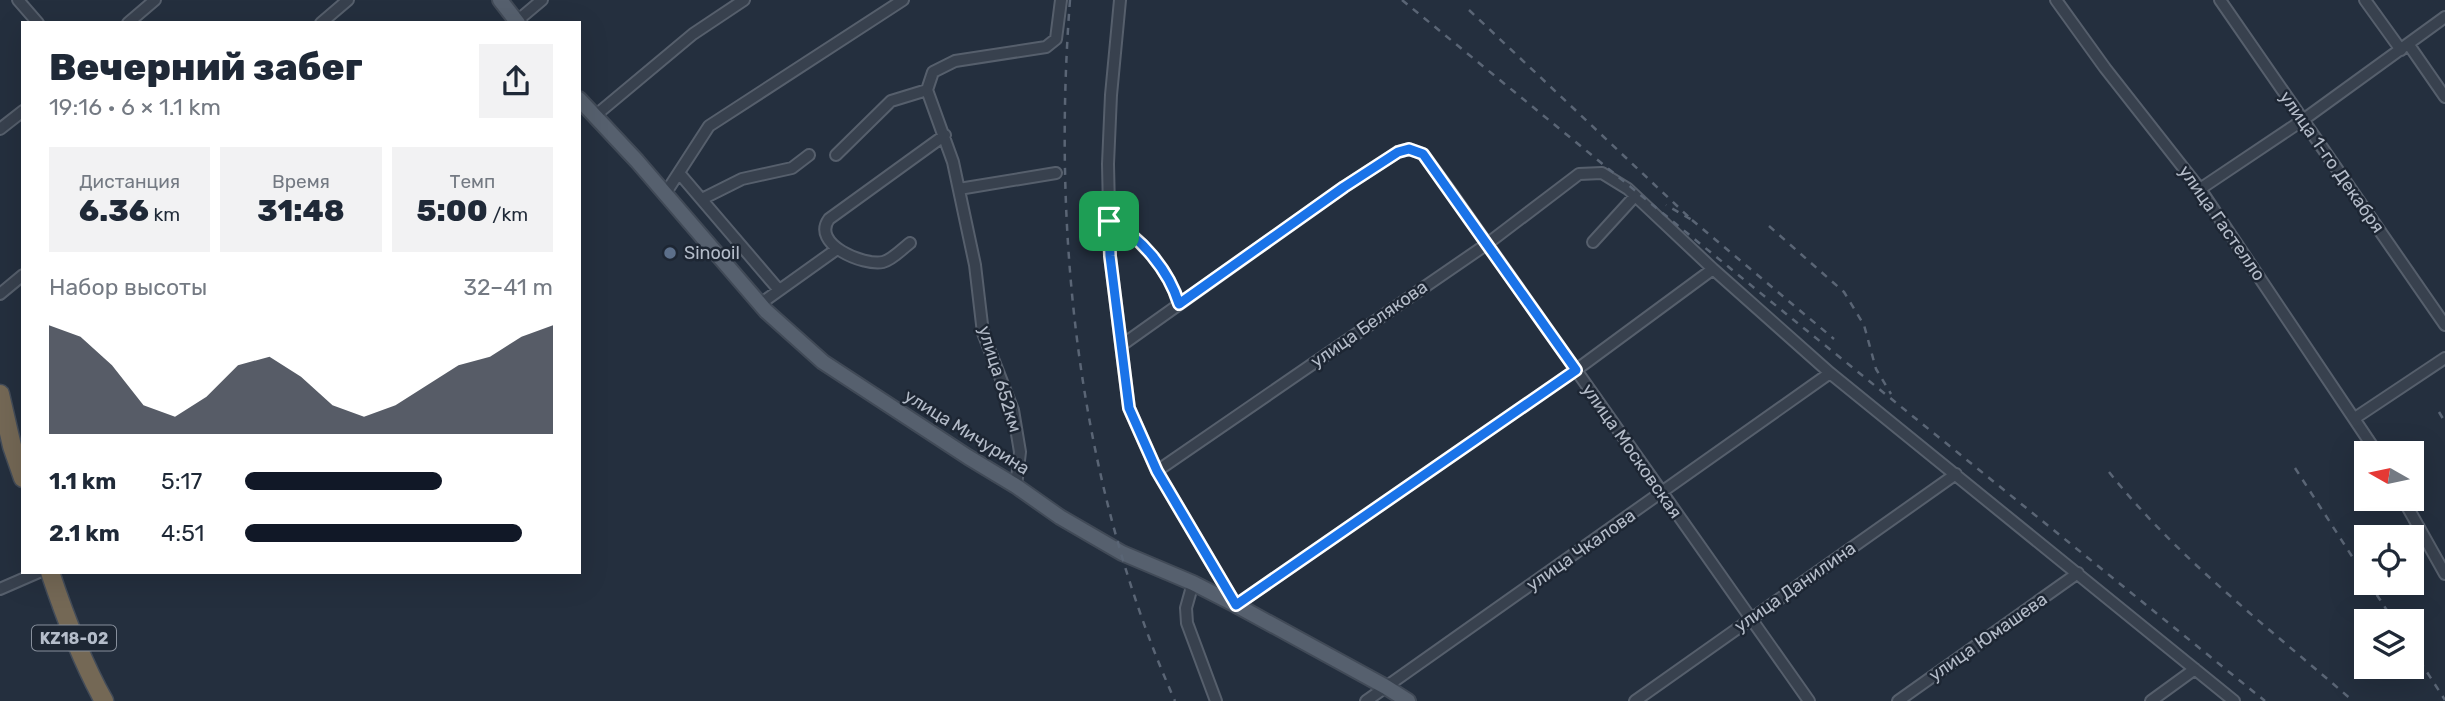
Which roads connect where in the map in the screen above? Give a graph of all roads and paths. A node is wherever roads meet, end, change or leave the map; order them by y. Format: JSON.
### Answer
{"nodes":[{"id":1,"x":18,"y":0,"type":"edge"},
{"id":2,"x":155,"y":0,"type":"edge"},
{"id":3,"x":348,"y":0,"type":"edge"},
{"id":4,"x":500,"y":0,"type":"edge"},
{"id":5,"x":542,"y":0,"type":"edge"},
{"id":6,"x":744,"y":0,"type":"edge"},
{"id":7,"x":903,"y":0,"type":"edge"},
{"id":8,"x":1061,"y":0,"type":"edge"},
{"id":9,"x":1120,"y":0,"type":"edge"},
{"id":10,"x":2056,"y":0,"type":"edge"},
{"id":11,"x":2220,"y":0,"type":"edge"},
{"id":12,"x":2365,"y":0,"type":"edge"},
{"id":13,"x":2445,"y":17,"type":"edge"},
{"id":14,"x":36,"y":21,"type":"edge"},
{"id":15,"x":130,"y":21,"type":"edge"},
{"id":16,"x":323,"y":21,"type":"edge"},
{"id":17,"x":517,"y":21,"type":"edge"},
{"id":18,"x":519,"y":21,"type":"edge"},
{"id":19,"x":2405,"y":48,"type":"junction"},
{"id":20,"x":927,"y":90,"type":"junction"},
{"id":21,"x":2445,"y":97,"type":"edge"},
{"id":22,"x":581,"y":101,"type":"edge"},
{"id":23,"x":21,"y":113,"type":"edge"},
{"id":24,"x":596,"y":115,"type":"junction"},
{"id":25,"x":2303,"y":120,"type":"junction"},
{"id":26,"x":0,"y":129,"type":"edge"},
{"id":27,"x":945,"y":135,"type":"junction"},
{"id":28,"x":836,"y":155,"type":"dead end"},
{"id":29,"x":809,"y":156,"type":"dead end"},
{"id":30,"x":680,"y":173,"type":"junction"},
{"id":31,"x":1056,"y":173,"type":"dead end"},
{"id":32,"x":958,"y":189,"type":"junction"},
{"id":33,"x":2200,"y":189,"type":"junction"},
{"id":34,"x":665,"y":194,"type":"junction"},
{"id":35,"x":1635,"y":196,"type":"junction"},
{"id":36,"x":702,"y":199,"type":"junction"},
{"id":37,"x":1109,"y":221,"type":"junction"},
{"id":38,"x":1593,"y":242,"type":"dead end"},
{"id":39,"x":910,"y":243,"type":"dead end"},
{"id":40,"x":1487,"y":244,"type":"junction"},
{"id":41,"x":837,"y":249,"type":"junction"},
{"id":42,"x":1713,"y":269,"type":"junction"},
{"id":43,"x":21,"y":277,"type":"edge"},
{"id":44,"x":779,"y":290,"type":"junction"},
{"id":45,"x":0,"y":294,"type":"edge"},
{"id":46,"x":760,"y":304,"type":"junction"},
{"id":47,"x":1179,"y":304,"type":"junction"},
{"id":48,"x":2445,"y":325,"type":"edge"},
{"id":49,"x":1122,"y":345,"type":"junction"},
{"id":50,"x":2445,"y":358,"type":"edge"},
{"id":51,"x":1576,"y":370,"type":"junction"},
{"id":52,"x":1830,"y":373,"type":"junction"},
{"id":53,"x":0,"y":394,"type":"edge"},
{"id":54,"x":2355,"y":418,"type":"junction"},
{"id":55,"x":2369,"y":441,"type":"edge"},
{"id":56,"x":17,"y":442,"type":"edge"},
{"id":57,"x":21,"y":466,"type":"edge"},
{"id":58,"x":1157,"y":471,"type":"junction"},
{"id":59,"x":1956,"y":474,"type":"junction"},
{"id":60,"x":1017,"y":485,"type":"junction"},
{"id":61,"x":1662,"y":493,"type":"junction"},
{"id":62,"x":2410,"y":511,"type":"edge"},
{"id":63,"x":2078,"y":573,"type":"junction"},
{"id":64,"x":34,"y":574,"type":"edge"},
{"id":65,"x":51,"y":574,"type":"edge"},
{"id":66,"x":2445,"y":574,"type":"edge"},
{"id":67,"x":1193,"y":583,"type":"junction"},
{"id":68,"x":0,"y":589,"type":"edge"},
{"id":69,"x":1236,"y":605,"type":"junction"},
{"id":70,"x":1750,"y":619,"type":"junction"},
{"id":71,"x":2194,"y":669,"type":"junction"},
{"id":72,"x":1386,"y":687,"type":"junction"},
{"id":73,"x":104,"y":701,"type":"edge"},
{"id":74,"x":1216,"y":701,"type":"edge"},
{"id":75,"x":1366,"y":701,"type":"edge"},
{"id":76,"x":1408,"y":701,"type":"edge"},
{"id":77,"x":1634,"y":701,"type":"edge"},
{"id":78,"x":1809,"y":701,"type":"edge"},
{"id":79,"x":1898,"y":701,"type":"edge"},
{"id":80,"x":2151,"y":701,"type":"edge"},
{"id":81,"x":2234,"y":701,"type":"edge"}],
"edges":[{"from":1,"to":14,"type":"street"},
{"from":2,"to":15,"type":"street"},
{"from":3,"to":16,"type":"street"},
{"from":4,"to":17,"type":"main road"},
{"from":5,"to":18,"type":"street"},
{"from":6,"to":24,"type":"street"},
{"from":7,"to":30,"type":"street"},
{"from":8,"to":20,"type":"street"},
{"from":9,"to":37,"type":"street"},
{"from":10,"to":33,"type":"street","name":"улица Гастелло"},
{"from":11,"to":25,"type":"street","name":"улица 1-го Декабря"},
{"from":12,"to":19,"type":"street"},
{"from":13,"to":19,"type":"street"},
{"from":19,"to":21,"type":"street"},
{"from":19,"to":25,"type":"street"},
{"from":20,"to":27,"type":"street","name":"улица 652км"},
{"from":20,"to":28,"type":"street"},
{"from":22,"to":24,"type":"main road","name":"улица Мичурина"},
{"from":23,"to":26,"type":"street"},
{"from":24,"to":34,"type":"main road","name":"улица Мичурина"},
{"from":25,"to":33,"type":"street"},
{"from":25,"to":48,"type":"street","name":"улица 1-го Декабря"},
{"from":27,"to":32,"type":"street","name":"улица 652км"},
{"from":27,"to":41,"type":"street"},
{"from":29,"to":36,"type":"street"},
{"from":30,"to":34,"type":"street"},
{"from":30,"to":36,"type":"street"},
{"from":31,"to":32,"type":"street"},
{"from":32,"to":60,"type":"street","name":"улица 652км"},
{"from":33,"to":54,"type":"street","name":"улица Гастелло"},
{"from":34,"to":46,"type":"main road","name":"улица Мичурина"},
{"from":35,"to":38,"type":"street"},
{"from":35,"to":40,"type":"street","name":"улица Белякова"},
{"from":35,"to":42,"type":"street"},
{"from":36,"to":44,"type":"street"},
{"from":37,"to":47,"type":"street"},
{"from":37,"to":49,"type":"street"},
{"from":39,"to":41,"type":"street"},
{"from":40,"to":47,"type":"street","name":"улица Московская"},
{"from":40,"to":51,"type":"street","name":"улица Московская"},
{"from":40,"to":58,"type":"street","name":"улица Белякова"},
{"from":41,"to":44,"type":"street"},
{"from":42,"to":51,"type":"street"},
{"from":42,"to":52,"type":"street"},
{"from":43,"to":45,"type":"street"},
{"from":44,"to":46,"type":"street"},
{"from":46,"to":60,"type":"main road","name":"улица Мичурина"},
{"from":47,"to":49,"type":"street","name":"улица Московская"},
{"from":49,"to":58,"type":"street"},
{"from":50,"to":54,"type":"street"},
{"from":51,"to":61,"type":"street","name":"улица Московская"},
{"from":51,"to":69,"type":"street"},
{"from":52,"to":59,"type":"street"},
{"from":52,"to":61,"type":"street","name":"улица Чкалова"},
{"from":53,"to":56,"type":"highway"},
{"from":54,"to":55,"type":"street","name":"улица Гастелло"},
{"from":56,"to":57,"type":"highway"},
{"from":58,"to":69,"type":"street"},
{"from":59,"to":63,"type":"street"},
{"from":59,"to":70,"type":"street","name":"улица Данилина"},
{"from":60,"to":67,"type":"main road","name":"улица Мичурина"},
{"from":61,"to":70,"type":"street","name":"улица Московская"},
{"from":61,"to":72,"type":"street","name":"улица Чкалова"},
{"from":62,"to":66,"type":"street"},
{"from":63,"to":71,"type":"street"},
{"from":63,"to":79,"type":"street","name":"улица Юмашева"},
{"from":64,"to":68,"type":"street"},
{"from":65,"to":73,"type":"highway","number":"KZ18-02"},
{"from":67,"to":69,"type":"main road","name":"улица Мичурина"},
{"from":67,"to":74,"type":"street"},
{"from":69,"to":72,"type":"main road","name":"улица Мичурина"},
{"from":70,"to":77,"type":"street","name":"улица Данилина"},
{"from":70,"to":78,"type":"street","name":"улица Московская"},
{"from":71,"to":80,"type":"street"},
{"from":71,"to":81,"type":"street"},
{"from":72,"to":75,"type":"street","name":"улица Чкалова"},
{"from":72,"to":76,"type":"main road","name":"улица Мичурина"}]}
